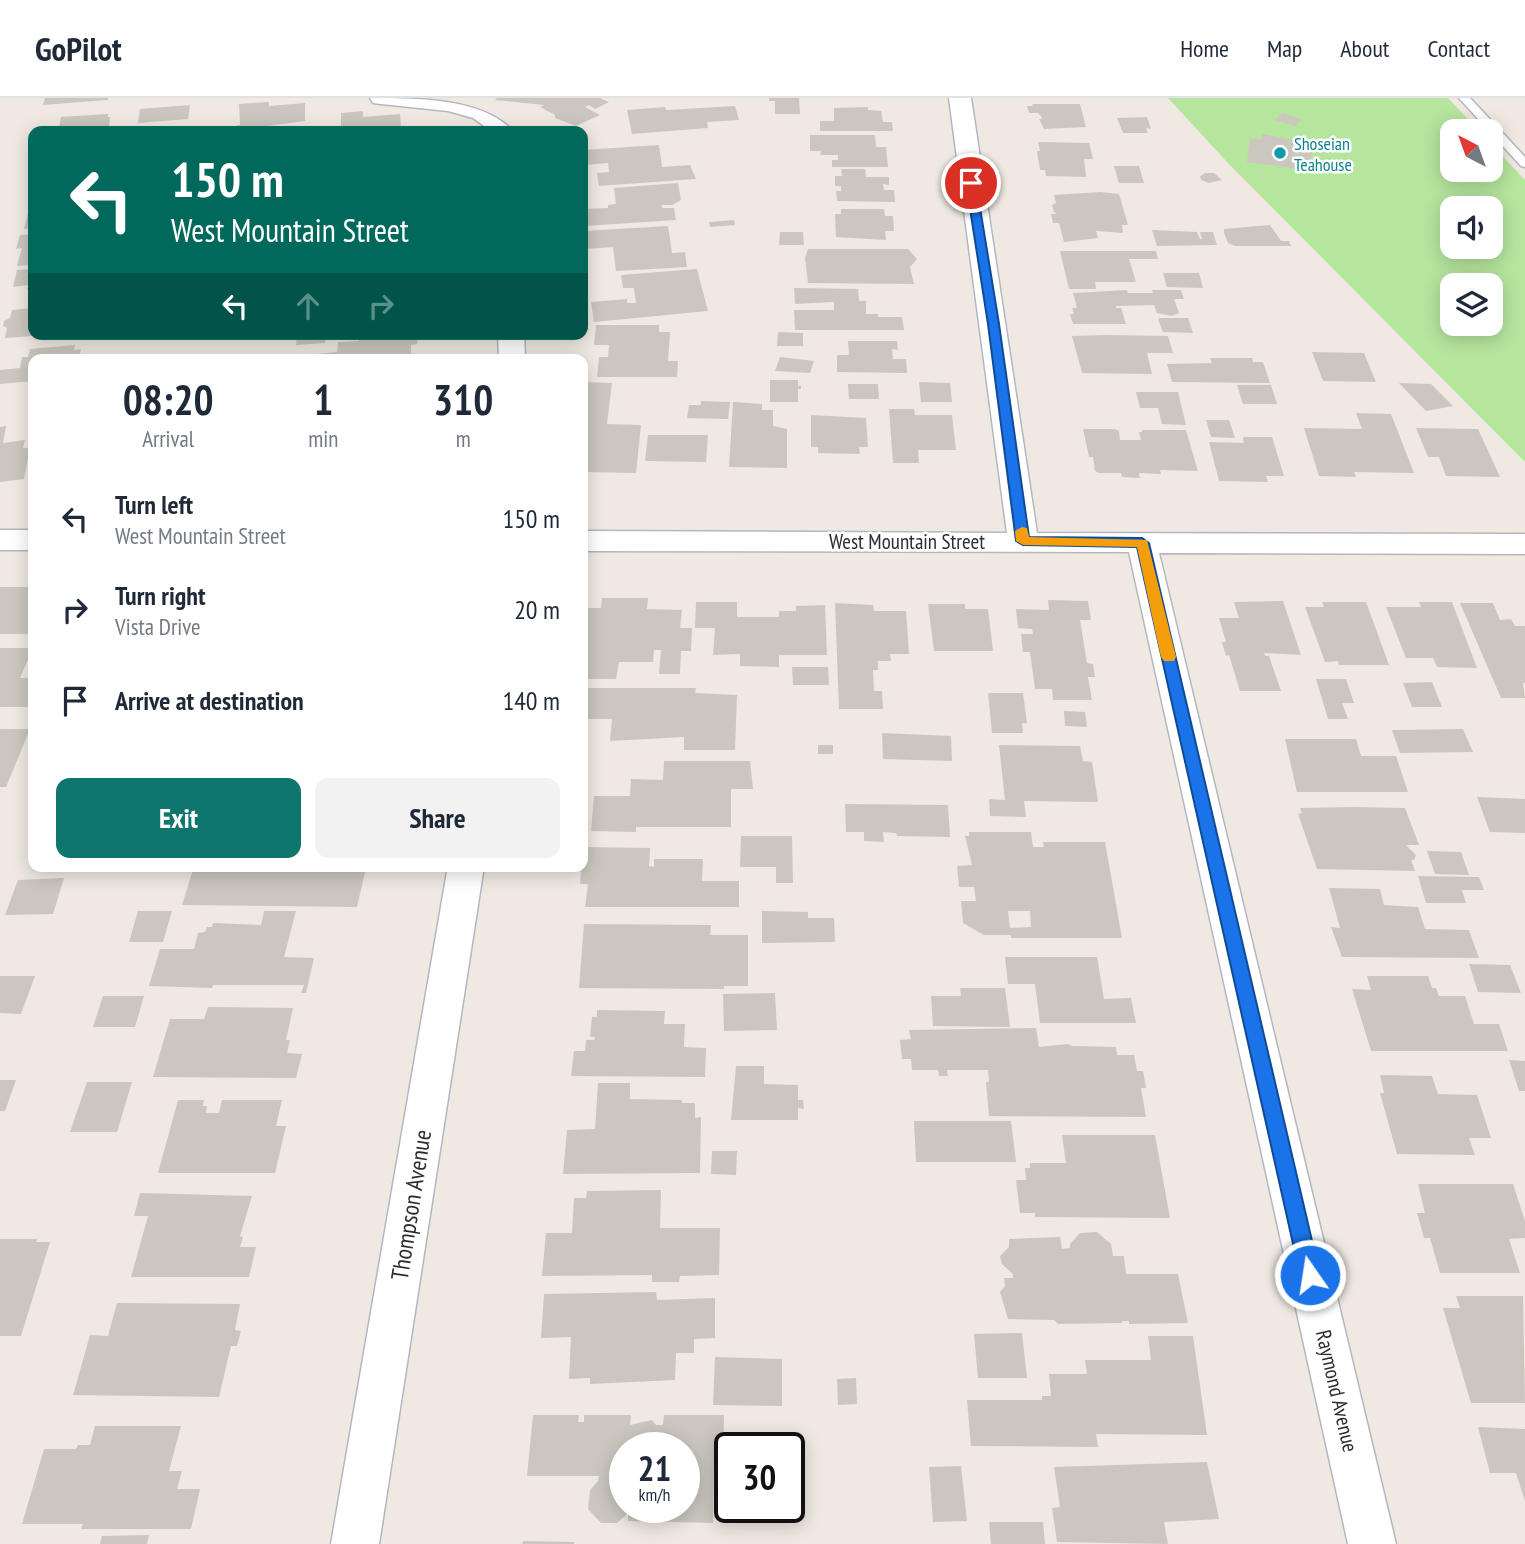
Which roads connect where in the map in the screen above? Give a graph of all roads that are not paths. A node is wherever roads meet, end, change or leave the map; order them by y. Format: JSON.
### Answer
{"nodes":[{"id":1,"x":381,"y":98,"type":"edge"},
{"id":2,"x":960,"y":98,"type":"edge"},
{"id":3,"x":1464,"y":98,"type":"edge"},
{"id":4,"x":500,"y":126,"type":"edge"},
{"id":5,"x":1525,"y":164,"type":"edge"},
{"id":6,"x":0,"y":540,"type":"edge"},
{"id":7,"x":28,"y":540,"type":"edge"},
{"id":8,"x":588,"y":541,"type":"edge"},
{"id":9,"x":1023,"y":541,"type":"junction"},
{"id":10,"x":1142,"y":543,"type":"junction"},
{"id":11,"x":1525,"y":544,"type":"edge"},
{"id":12,"x":465,"y":872,"type":"edge"},
{"id":13,"x":355,"y":1544,"type":"edge"},
{"id":14,"x":1372,"y":1544,"type":"edge"}],
"edges":[{"from":1,"to":4,"type":"street"},
{"from":2,"to":9,"type":"street"},
{"from":3,"to":5,"type":"lane"},
{"from":6,"to":7,"type":"street"},
{"from":8,"to":9,"type":"street","name":"West Mountain Street"},
{"from":9,"to":10,"type":"street","name":"West Mountain Street"},
{"from":10,"to":11,"type":"street","name":"West Mountain Street"},
{"from":10,"to":14,"type":"street","name":"Raymond Avenue"},
{"from":12,"to":13,"type":"street","name":"Thompson Avenue"}]}
